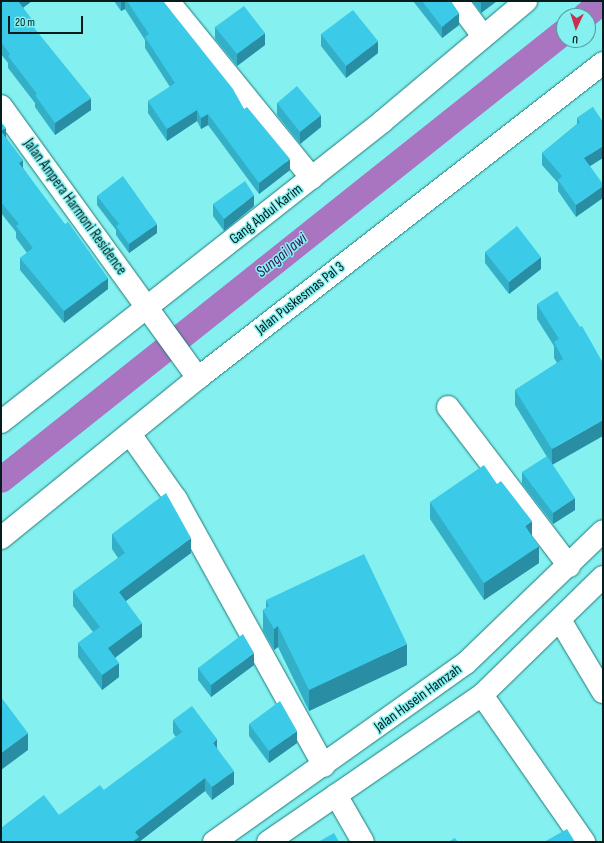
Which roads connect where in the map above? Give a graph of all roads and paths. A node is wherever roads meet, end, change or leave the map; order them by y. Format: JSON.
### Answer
{"nodes":[{"id":1,"x":168,"y":1,"type":"edge"},
{"id":2,"x":457,"y":1,"type":"edge"},
{"id":3,"x":526,"y":1,"type":"edge"},
{"id":4,"x":483,"y":36,"type":"junction"},
{"id":5,"x":603,"y":63,"type":"edge"},
{"id":6,"x":1,"y":106,"type":"edge"},
{"id":7,"x":312,"y":178,"type":"junction"},
{"id":8,"x":152,"y":312,"type":"junction"},
{"id":9,"x":194,"y":371,"type":"junction"},
{"id":10,"x":448,"y":407,"type":"dead end"},
{"id":11,"x":1,"y":422,"type":"edge"},
{"id":12,"x":130,"y":434,"type":"junction"},
{"id":13,"x":603,"y":531,"type":"edge"},
{"id":14,"x":1,"y":538,"type":"edge"},
{"id":15,"x":569,"y":566,"type":"junction"},
{"id":16,"x":603,"y":578,"type":"edge"},
{"id":17,"x":560,"y":620,"type":"junction"},
{"id":18,"x":603,"y":692,"type":"edge"},
{"id":19,"x":482,"y":695,"type":"junction"},
{"id":20,"x":324,"y":766,"type":"junction"},
{"id":21,"x":336,"y":795,"type":"junction"},
{"id":22,"x":214,"y":842,"type":"edge"},
{"id":23,"x":268,"y":842,"type":"edge"},
{"id":24,"x":363,"y":842,"type":"edge"},
{"id":25,"x":584,"y":842,"type":"edge"}],
"edges":[{"from":1,"to":7,"type":"street"},
{"from":2,"to":4,"type":"street"},
{"from":3,"to":4,"type":"street","name":"Gang Abdul Karim"},
{"from":4,"to":7,"type":"street","name":"Gang Abdul Karim"},
{"from":5,"to":9,"type":"street","name":"Jalan Puskesmas Pal 3"},
{"from":6,"to":8,"type":"street","name":"Jalan Ampera Harmoni Residence"},
{"from":7,"to":8,"type":"street","name":"Gang Abdul Karim"},
{"from":8,"to":9,"type":"street","name":"Jalan Ampera Harmoni Residence"},
{"from":8,"to":11,"type":"street","name":"Gang Abdul Karim"},
{"from":9,"to":12,"type":"street","name":"Jalan Puskesmas Pal 3"},
{"from":10,"to":15,"type":"street"},
{"from":12,"to":14,"type":"street","name":"Jalan Puskesmas Pal 3"},
{"from":12,"to":20,"type":"street"},
{"from":13,"to":15,"type":"street","name":"Jalan Husein Hamzah"},
{"from":15,"to":20,"type":"street","name":"Jalan Husein Hamzah"},
{"from":16,"to":17,"type":"street"},
{"from":17,"to":18,"type":"street"},
{"from":17,"to":19,"type":"street"},
{"from":19,"to":21,"type":"street"},
{"from":19,"to":25,"type":"street"},
{"from":20,"to":22,"type":"street","name":"Jalan Husein Hamzah"},
{"from":21,"to":23,"type":"street"},
{"from":21,"to":24,"type":"street"}]}
